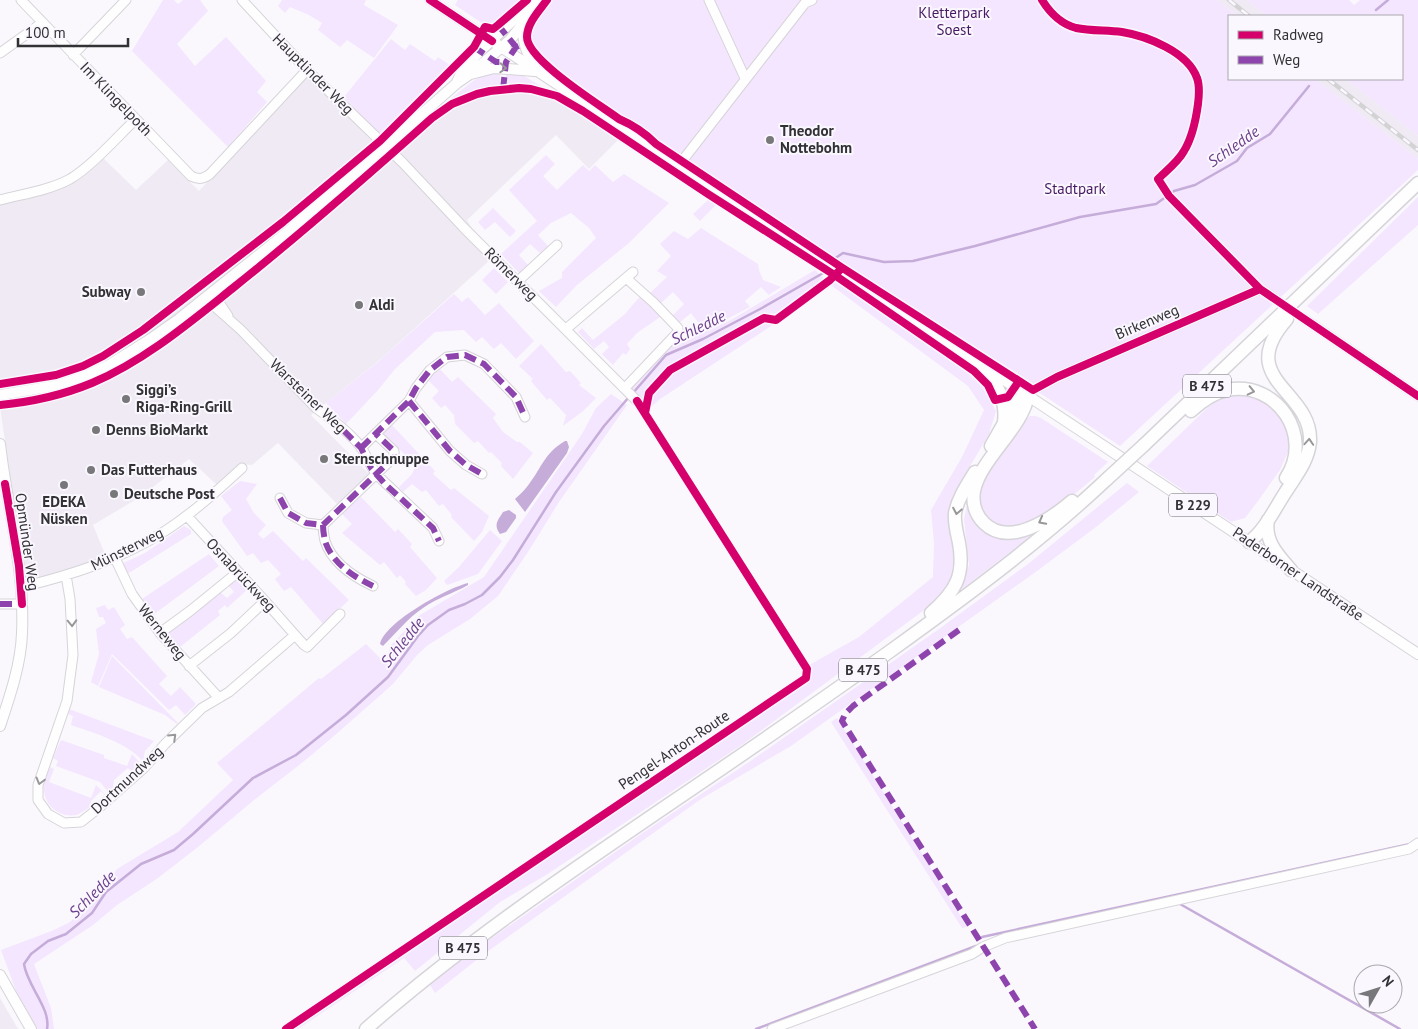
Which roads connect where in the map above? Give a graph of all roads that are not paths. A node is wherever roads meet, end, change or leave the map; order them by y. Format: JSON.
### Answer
{"nodes":[{"id":1,"x":21,"y":0,"type":"edge"},
{"id":2,"x":126,"y":0,"type":"edge"},
{"id":3,"x":242,"y":0,"type":"edge"},
{"id":4,"x":430,"y":0,"type":"edge"},
{"id":5,"x":709,"y":0,"type":"edge"},
{"id":6,"x":812,"y":0,"type":"edge"},
{"id":7,"x":536,"y":3,"type":"edge"},
{"id":8,"x":527,"y":19,"type":"junction"},
{"id":9,"x":42,"y":23,"type":"junction"},
{"id":10,"x":492,"y":41,"type":"junction"},
{"id":11,"x":501,"y":48,"type":"junction"},
{"id":12,"x":0,"y":53,"type":"edge"},
{"id":13,"x":73,"y":55,"type":"junction"},
{"id":14,"x":307,"y":70,"type":"junction"},
{"id":15,"x":536,"y":71,"type":"junction"},
{"id":16,"x":470,"y":74,"type":"junction"},
{"id":17,"x":745,"y":78,"type":"junction"},
{"id":18,"x":457,"y":83,"type":"junction"},
{"id":19,"x":136,"y":119,"type":"junction"},
{"id":20,"x":386,"y":146,"type":"junction"},
{"id":21,"x":679,"y":165,"type":"junction"},
{"id":22,"x":1418,"y":183,"type":"edge"},
{"id":23,"x":0,"y":200,"type":"edge"},
{"id":24,"x":557,"y":246,"type":"dead end"},
{"id":25,"x":1321,"y":276,"type":"junction"},
{"id":26,"x":518,"y":281,"type":"junction"},
{"id":27,"x":208,"y":295,"type":"junction"},
{"id":28,"x":1278,"y":301,"type":"tunnel mouth"},
{"id":29,"x":1303,"y":318,"type":"tunnel mouth"},
{"id":30,"x":566,"y":329,"type":"junction"},
{"id":31,"x":983,"y":366,"type":"junction"},
{"id":32,"x":625,"y":388,"type":"junction"},
{"id":33,"x":0,"y":395,"type":"edge"},
{"id":34,"x":1028,"y":395,"type":"junction"},
{"id":35,"x":1418,"y":396,"type":"edge"},
{"id":36,"x":409,"y":401,"type":"junction"},
{"id":37,"x":636,"y":401,"type":"dead end"},
{"id":38,"x":525,"y":417,"type":"dead end"},
{"id":39,"x":1004,"y":422,"type":"junction"},
{"id":40,"x":1162,"y":429,"type":"junction"},
{"id":41,"x":376,"y":434,"type":"junction"},
{"id":42,"x":0,"y":444,"type":"edge"},
{"id":43,"x":361,"y":448,"type":"junction"},
{"id":44,"x":242,"y":468,"type":"dead end"},
{"id":45,"x":482,"y":474,"type":"dead end"},
{"id":46,"x":377,"y":475,"type":"junction"},
{"id":47,"x":1102,"y":483,"type":"junction"},
{"id":48,"x":2,"y":484,"type":"edge"},
{"id":49,"x":280,"y":498,"type":"dead end"},
{"id":50,"x":186,"y":516,"type":"junction"},
{"id":51,"x":1268,"y":519,"type":"junction"},
{"id":52,"x":323,"y":525,"type":"junction"},
{"id":53,"x":439,"y":541,"type":"dead end"},
{"id":54,"x":1249,"y":542,"type":"junction"},
{"id":55,"x":115,"y":558,"type":"junction"},
{"id":56,"x":1291,"y":570,"type":"junction"},
{"id":57,"x":238,"y":572,"type":"junction"},
{"id":58,"x":66,"y":575,"type":"junction"},
{"id":59,"x":373,"y":586,"type":"dead end"},
{"id":60,"x":22,"y":587,"type":"junction"},
{"id":61,"x":266,"y":601,"type":"junction"},
{"id":62,"x":0,"y":604,"type":"edge"},
{"id":63,"x":22,"y":604,"type":"junction"},
{"id":64,"x":340,"y":614,"type":"dead end"},
{"id":65,"x":921,"y":629,"type":"junction"},
{"id":66,"x":160,"y":633,"type":"junction"},
{"id":67,"x":295,"y":635,"type":"junction"},
{"id":68,"x":1418,"y":654,"type":"edge"},
{"id":69,"x":189,"y":666,"type":"junction"},
{"id":70,"x":219,"y":698,"type":"junction"},
{"id":71,"x":0,"y":726,"type":"edge"},
{"id":72,"x":1418,"y":843,"type":"edge"},
{"id":73,"x":0,"y":975,"type":"edge"},
{"id":74,"x":31,"y":1029,"type":"edge"},
{"id":75,"x":366,"y":1029,"type":"edge"},
{"id":76,"x":772,"y":1029,"type":"edge"}],
"edges":[{"from":1,"to":9,"type":"street","name":"Im Klingelpoth"},
{"from":2,"to":13,"type":"street"},
{"from":3,"to":14,"type":"street","name":"Hauptlinder Weg"},
{"from":4,"to":10,"type":"street"},
{"from":5,"to":17,"type":"street"},
{"from":6,"to":17,"type":"street"},
{"from":7,"to":8,"type":"main road"},
{"from":7,"to":10,"type":"main road"},
{"from":8,"to":11,"type":"main road"},
{"from":8,"to":15,"type":"main road"},
{"from":9,"to":12,"type":"street"},
{"from":9,"to":13,"type":"street","name":"Im Klingelpoth"},
{"from":10,"to":11,"type":"main road","number":"B 229"},
{"from":10,"to":18,"type":"main road"},
{"from":11,"to":15,"type":"main road","name":"Paderborner Landstraße","number":"B 229"},
{"from":11,"to":16,"type":"main road"},
{"from":13,"to":19,"type":"street","name":"Im Klingelpoth"},
{"from":14,"to":19,"type":"street","name":"Im Klingelpoth"},
{"from":14,"to":20,"type":"street","name":"Hauptlinder Weg"},
{"from":16,"to":15,"type":"main road","one_way":true},
{"from":15,"to":21,"type":"main road","name":"Paderborner Landstraße","number":"B 229"},
{"from":16,"to":18,"type":"main road"},
{"from":17,"to":21,"type":"street"},
{"from":18,"to":20,"type":"main road"},
{"from":19,"to":23,"type":"street"},
{"from":20,"to":26,"type":"street","name":"Römerweg"},
{"from":20,"to":27,"type":"main road"},
{"from":21,"to":31,"type":"main road","name":"Paderborner Landstraße","number":"B 229"},
{"from":22,"to":25,"type":"highway","number":"B 475"},
{"from":24,"to":26,"type":"street"},
{"from":25,"to":40,"type":"highway","number":"B 475"},
{"from":51,"to":25,"type":"highway","one_way":true},
{"from":26,"to":30,"type":"street","name":"Römerweg"},
{"from":27,"to":33,"type":"main road"},
{"from":27,"to":43,"type":"street","name":"Warsteiner Weg"},
{"from":28,"to":34,"type":"street","name":"Birkenweg"},
{"from":29,"to":35,"type":"street"},
{"from":30,"to":32,"type":"street","name":"Römerweg"},
{"from":30,"to":32,"type":"street"},
{"from":31,"to":34,"type":"main road","name":"Paderborner Landstraße","number":"B 229"},
{"from":31,"to":39,"type":"highway"},
{"from":32,"to":37,"type":"street","name":"Römerweg"},
{"from":34,"to":39,"type":"highway"},
{"from":47,"to":34,"type":"highway","one_way":true},
{"from":34,"to":54,"type":"main road","name":"Paderborner Landstraße","number":"B 229"},
{"from":36,"to":38,"type":"street"},
{"from":36,"to":41,"type":"street"},
{"from":36,"to":45,"type":"street"},
{"from":39,"to":65,"type":"highway","one_way":true},
{"from":40,"to":47,"type":"highway","number":"B 475","bridge":true},
{"from":40,"to":54,"type":"highway","one_way":true},
{"from":41,"to":43,"type":"street"},
{"from":41,"to":46,"type":"street"},
{"from":42,"to":48,"type":"main road","name":"Opmünder Weg"},
{"from":43,"to":46,"type":"street","name":"Warsteiner Weg"},
{"from":44,"to":50,"type":"street","name":"Münsterweg"},
{"from":46,"to":52,"type":"street"},
{"from":46,"to":53,"type":"street","name":"Warsteiner Weg"},
{"from":47,"to":65,"type":"highway","number":"B 475"},
{"from":48,"to":60,"type":"main road","name":"Opmünder Weg"},
{"from":49,"to":52,"type":"street"},
{"from":50,"to":55,"type":"street","name":"Münsterweg"},
{"from":50,"to":57,"type":"street","name":"Osnabrückweg"},
{"from":51,"to":54,"type":"highway"},
{"from":51,"to":56,"type":"highway"},
{"from":52,"to":59,"type":"street"},
{"from":54,"to":56,"type":"main road","name":"Paderborner Landstraße"},
{"from":55,"to":58,"type":"street","name":"Münsterweg"},
{"from":55,"to":66,"type":"street","name":"Werneweg"},
{"from":56,"to":68,"type":"main road","name":"Paderborner Landstraße"},
{"from":57,"to":61,"type":"street","name":"Osnabrückweg"},
{"from":57,"to":66,"type":"street"},
{"from":58,"to":60,"type":"street","name":"Münsterweg"},
{"from":58,"to":70,"type":"street","name":"Dortmundweg","one_way":true},
{"from":60,"to":63,"type":"main road","name":"Opmünder Weg"},
{"from":61,"to":67,"type":"street","name":"Osnabrückweg"},
{"from":61,"to":69,"type":"street"},
{"from":62,"to":63,"type":"street"},
{"from":63,"to":71,"type":"main road","name":"Opmünder Weg"},
{"from":64,"to":67,"type":"street"},
{"from":65,"to":75,"type":"highway","number":"B 475"},
{"from":66,"to":69,"type":"street","name":"Werneweg"},
{"from":67,"to":70,"type":"street","name":"Dortmundweg"},
{"from":69,"to":70,"type":"street","name":"Werneweg"},
{"from":72,"to":76,"type":"street"},
{"from":73,"to":74,"type":"main road"}]}
